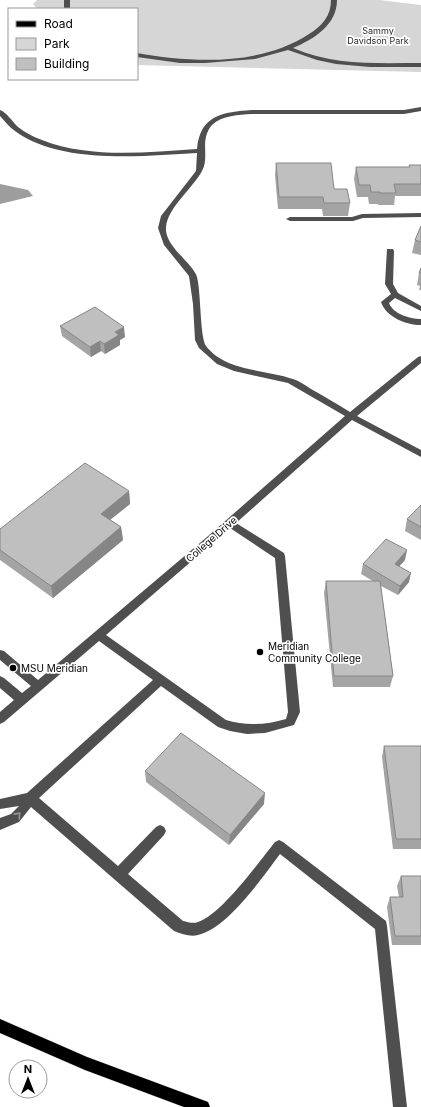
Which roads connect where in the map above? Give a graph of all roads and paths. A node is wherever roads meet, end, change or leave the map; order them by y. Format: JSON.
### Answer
{"nodes":[{"id":1,"x":334,"y":0,"type":"edge"},
{"id":2,"x":296,"y":44,"type":"junction"},
{"id":3,"x":287,"y":47,"type":"junction"},
{"id":4,"x":138,"y":55,"type":"edge"},
{"id":5,"x":421,"y":60,"type":"edge"},
{"id":6,"x":421,"y":65,"type":"edge"},
{"id":7,"x":421,"y":109,"type":"edge"},
{"id":8,"x":0,"y":112,"type":"edge"},
{"id":9,"x":201,"y":151,"type":"junction"},
{"id":10,"x":421,"y":215,"type":"edge"},
{"id":11,"x":290,"y":219,"type":"dead end"},
{"id":12,"x":390,"y":251,"type":"dead end"},
{"id":13,"x":395,"y":295,"type":"junction"},
{"id":14,"x":421,"y":309,"type":"edge"},
{"id":15,"x":421,"y":322,"type":"edge"},
{"id":16,"x":421,"y":359,"type":"edge"},
{"id":17,"x":351,"y":416,"type":"junction"},
{"id":18,"x":421,"y":454,"type":"edge"},
{"id":19,"x":229,"y":523,"type":"junction"},
{"id":20,"x":99,"y":635,"type":"junction"},
{"id":21,"x":0,"y":654,"type":"edge"},
{"id":22,"x":160,"y":680,"type":"junction"},
{"id":23,"x":0,"y":681,"type":"edge"},
{"id":24,"x":38,"y":686,"type":"junction"},
{"id":25,"x":22,"y":700,"type":"junction"},
{"id":26,"x":0,"y":719,"type":"edge"},
{"id":27,"x":30,"y":798,"type":"junction"},
{"id":28,"x":0,"y":804,"type":"edge"},
{"id":29,"x":0,"y":824,"type":"edge"},
{"id":30,"x":160,"y":831,"type":"dead end"},
{"id":31,"x":119,"y":874,"type":"junction"},
{"id":32,"x":0,"y":1026,"type":"edge"},
{"id":33,"x":203,"y":1107,"type":"edge"},
{"id":34,"x":400,"y":1107,"type":"edge"}],
"edges":[{"from":1,"to":2,"type":"street"},
{"from":2,"to":3,"type":"street"},
{"from":2,"to":5,"type":"street"},
{"from":3,"to":4,"type":"street"},
{"from":3,"to":6,"type":"street"},
{"from":7,"to":9,"type":"street"},
{"from":8,"to":9,"type":"street"},
{"from":9,"to":17,"type":"street"},
{"from":10,"to":11,"type":"street"},
{"from":12,"to":13,"type":"street"},
{"from":13,"to":14,"type":"street"},
{"from":13,"to":15,"type":"street"},
{"from":16,"to":17,"type":"street","name":"College Drive"},
{"from":17,"to":18,"type":"street"},
{"from":17,"to":19,"type":"street","name":"College Drive"},
{"from":19,"to":20,"type":"street","name":"College Drive"},
{"from":19,"to":22,"type":"street"},
{"from":20,"to":22,"type":"street"},
{"from":20,"to":24,"type":"street","name":"College Drive"},
{"from":21,"to":24,"type":"street"},
{"from":22,"to":27,"type":"street"},
{"from":23,"to":25,"type":"street"},
{"from":24,"to":25,"type":"street","name":"College Drive"},
{"from":25,"to":26,"type":"street","name":"College Drive"},
{"from":27,"to":28,"type":"street"},
{"from":29,"to":27,"type":"street","one_way":true},
{"from":27,"to":31,"type":"street"},
{"from":30,"to":31,"type":"street"},
{"from":31,"to":34,"type":"street"},
{"from":32,"to":33,"type":"main road"}]}
